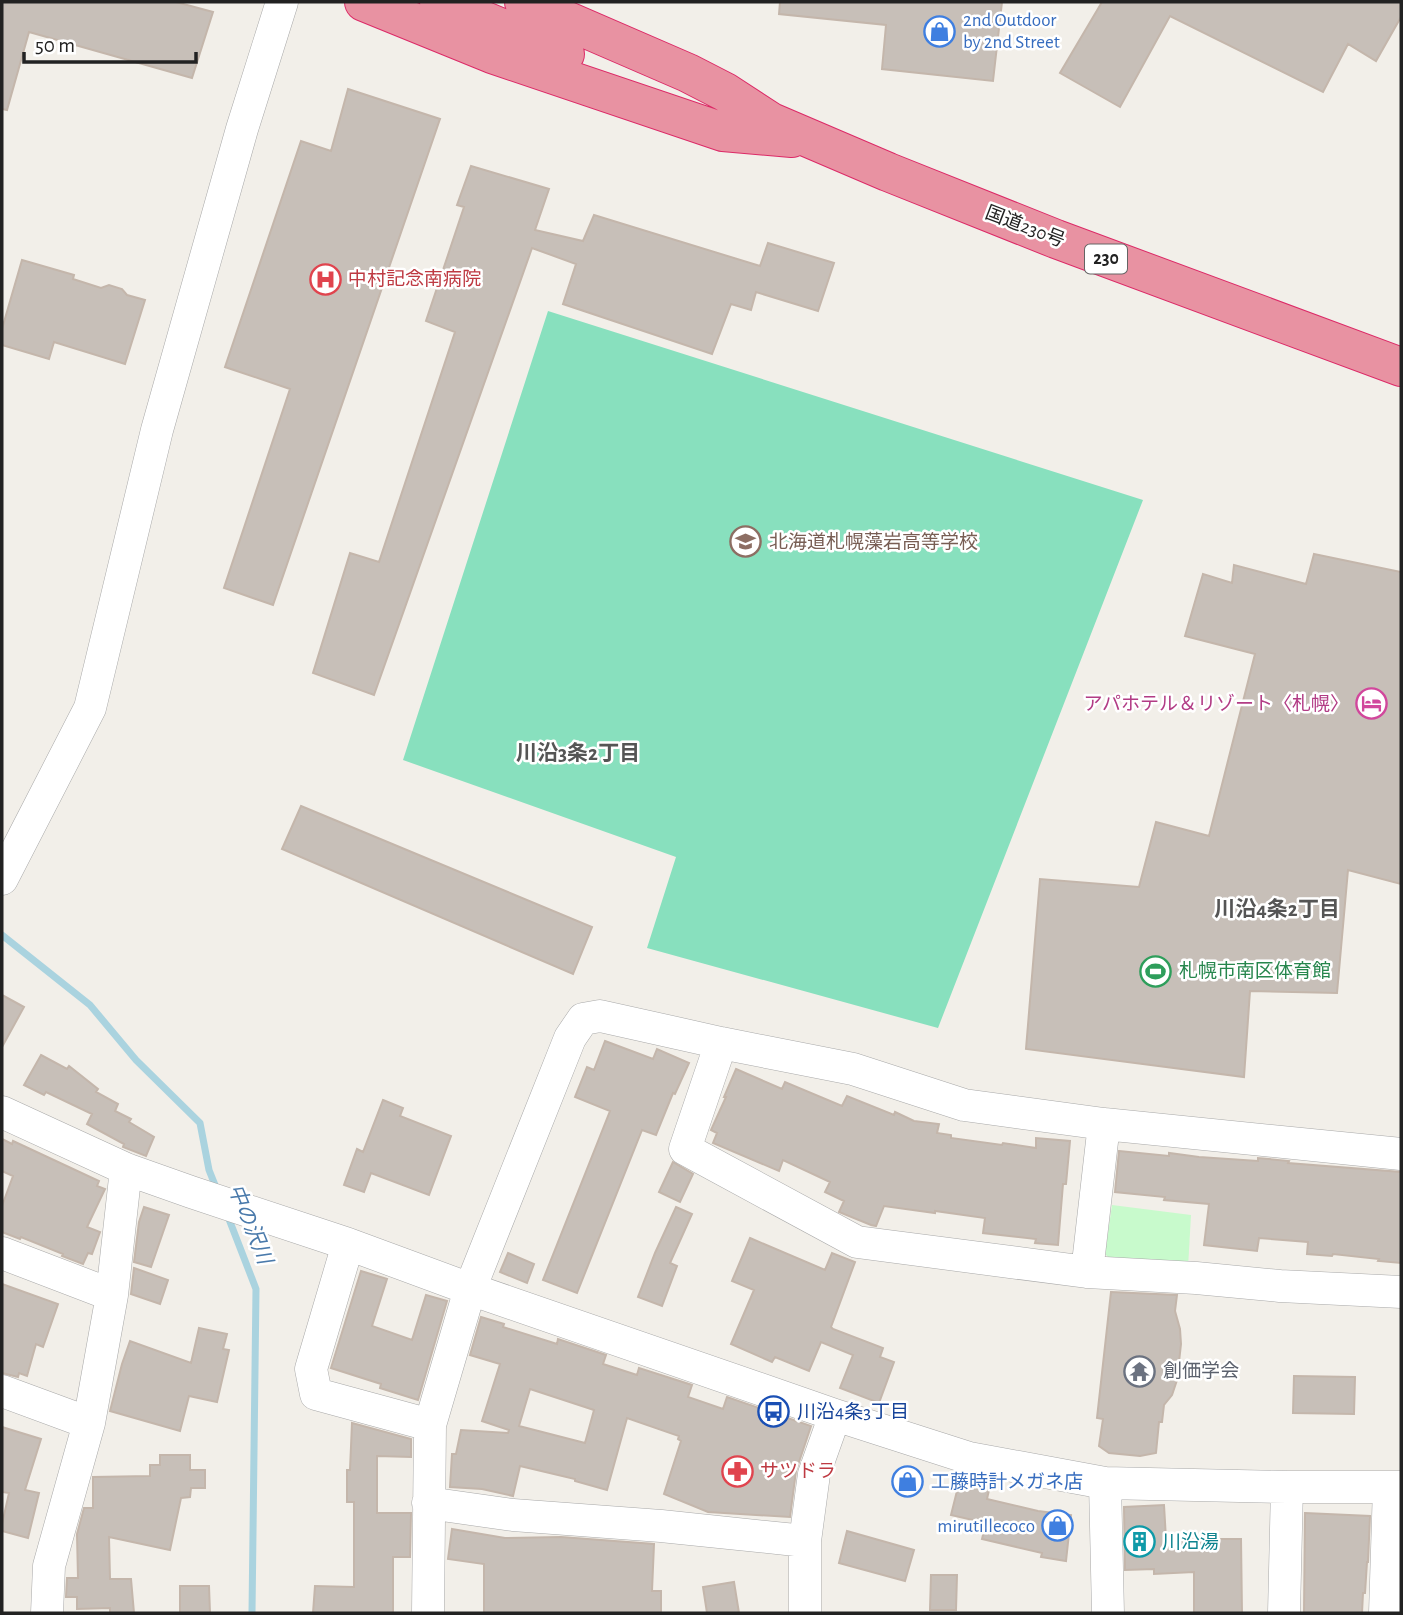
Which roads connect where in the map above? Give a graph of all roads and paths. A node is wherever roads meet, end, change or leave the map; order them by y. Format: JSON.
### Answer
{"nodes":[{"id":1,"x":282,"y":2,"type":"edge"},
{"id":2,"x":364,"y":2,"type":"edge"},
{"id":3,"x":439,"y":2,"type":"edge"},
{"id":4,"x":524,"y":2,"type":"edge"},
{"id":5,"x":589,"y":2,"type":"edge"},
{"id":6,"x":771,"y":122,"type":"junction"},
{"id":7,"x":815,"y":141,"type":"junction"},
{"id":8,"x":1401,"y":367,"type":"edge"},
{"id":9,"x":4,"y":874,"type":"edge"},
{"id":10,"x":721,"y":1043,"type":"junction"},
{"id":11,"x":2,"y":1112,"type":"edge"},
{"id":12,"x":1104,"y":1124,"type":"junction"},
{"id":13,"x":1401,"y":1154,"type":"edge"},
{"id":14,"x":126,"y":1169,"type":"junction"},
{"id":15,"x":348,"y":1244,"type":"junction"},
{"id":16,"x":2,"y":1253,"type":"edge"},
{"id":17,"x":1087,"y":1272,"type":"junction"},
{"id":18,"x":470,"y":1289,"type":"junction"},
{"id":19,"x":1401,"y":1292,"type":"edge"},
{"id":20,"x":112,"y":1295,"type":"junction"},
{"id":21,"x":2,"y":1391,"type":"edge"},
{"id":22,"x":835,"y":1415,"type":"junction"},
{"id":23,"x":89,"y":1423,"type":"junction"},
{"id":24,"x":430,"y":1425,"type":"junction"},
{"id":25,"x":1105,"y":1483,"type":"junction"},
{"id":26,"x":1287,"y":1487,"type":"junction"},
{"id":27,"x":1395,"y":1487,"type":"edge"},
{"id":28,"x":429,"y":1503,"type":"junction"},
{"id":29,"x":805,"y":1541,"type":"junction"},
{"id":30,"x":47,"y":1613,"type":"edge"},
{"id":31,"x":428,"y":1613,"type":"edge"},
{"id":32,"x":805,"y":1613,"type":"edge"},
{"id":33,"x":1108,"y":1613,"type":"edge"},
{"id":34,"x":1284,"y":1613,"type":"edge"},
{"id":35,"x":1385,"y":1613,"type":"edge"}],
"edges":[{"from":1,"to":9,"type":"street"},
{"from":2,"to":7,"type":"highway"},
{"from":3,"to":6,"type":"highway","name":"国道230号","number":"230"},
{"from":4,"to":6,"type":"highway","name":"国道230号","number":"230"},
{"from":5,"to":7,"type":"highway"},
{"from":6,"to":7,"type":"highway","name":"国道230号","number":"230"},
{"from":7,"to":8,"type":"highway","name":"国道230号","number":"230"},
{"from":10,"to":12,"type":"street"},
{"from":10,"to":17,"type":"street"},
{"from":10,"to":18,"type":"street"},
{"from":11,"to":14,"type":"street"},
{"from":12,"to":13,"type":"street"},
{"from":12,"to":17,"type":"street"},
{"from":14,"to":15,"type":"street"},
{"from":14,"to":20,"type":"street"},
{"from":15,"to":18,"type":"street"},
{"from":15,"to":24,"type":"street"},
{"from":16,"to":20,"type":"street"},
{"from":17,"to":19,"type":"street"},
{"from":18,"to":22,"type":"street"},
{"from":18,"to":24,"type":"street"},
{"from":20,"to":23,"type":"street"},
{"from":21,"to":23,"type":"street"},
{"from":22,"to":25,"type":"street"},
{"from":22,"to":29,"type":"street"},
{"from":23,"to":30,"type":"street"},
{"from":24,"to":28,"type":"street"},
{"from":25,"to":26,"type":"street"},
{"from":25,"to":33,"type":"street"},
{"from":26,"to":27,"type":"street"},
{"from":26,"to":34,"type":"street"},
{"from":27,"to":35,"type":"street"},
{"from":28,"to":29,"type":"street"},
{"from":28,"to":31,"type":"street"},
{"from":29,"to":32,"type":"street"}]}
